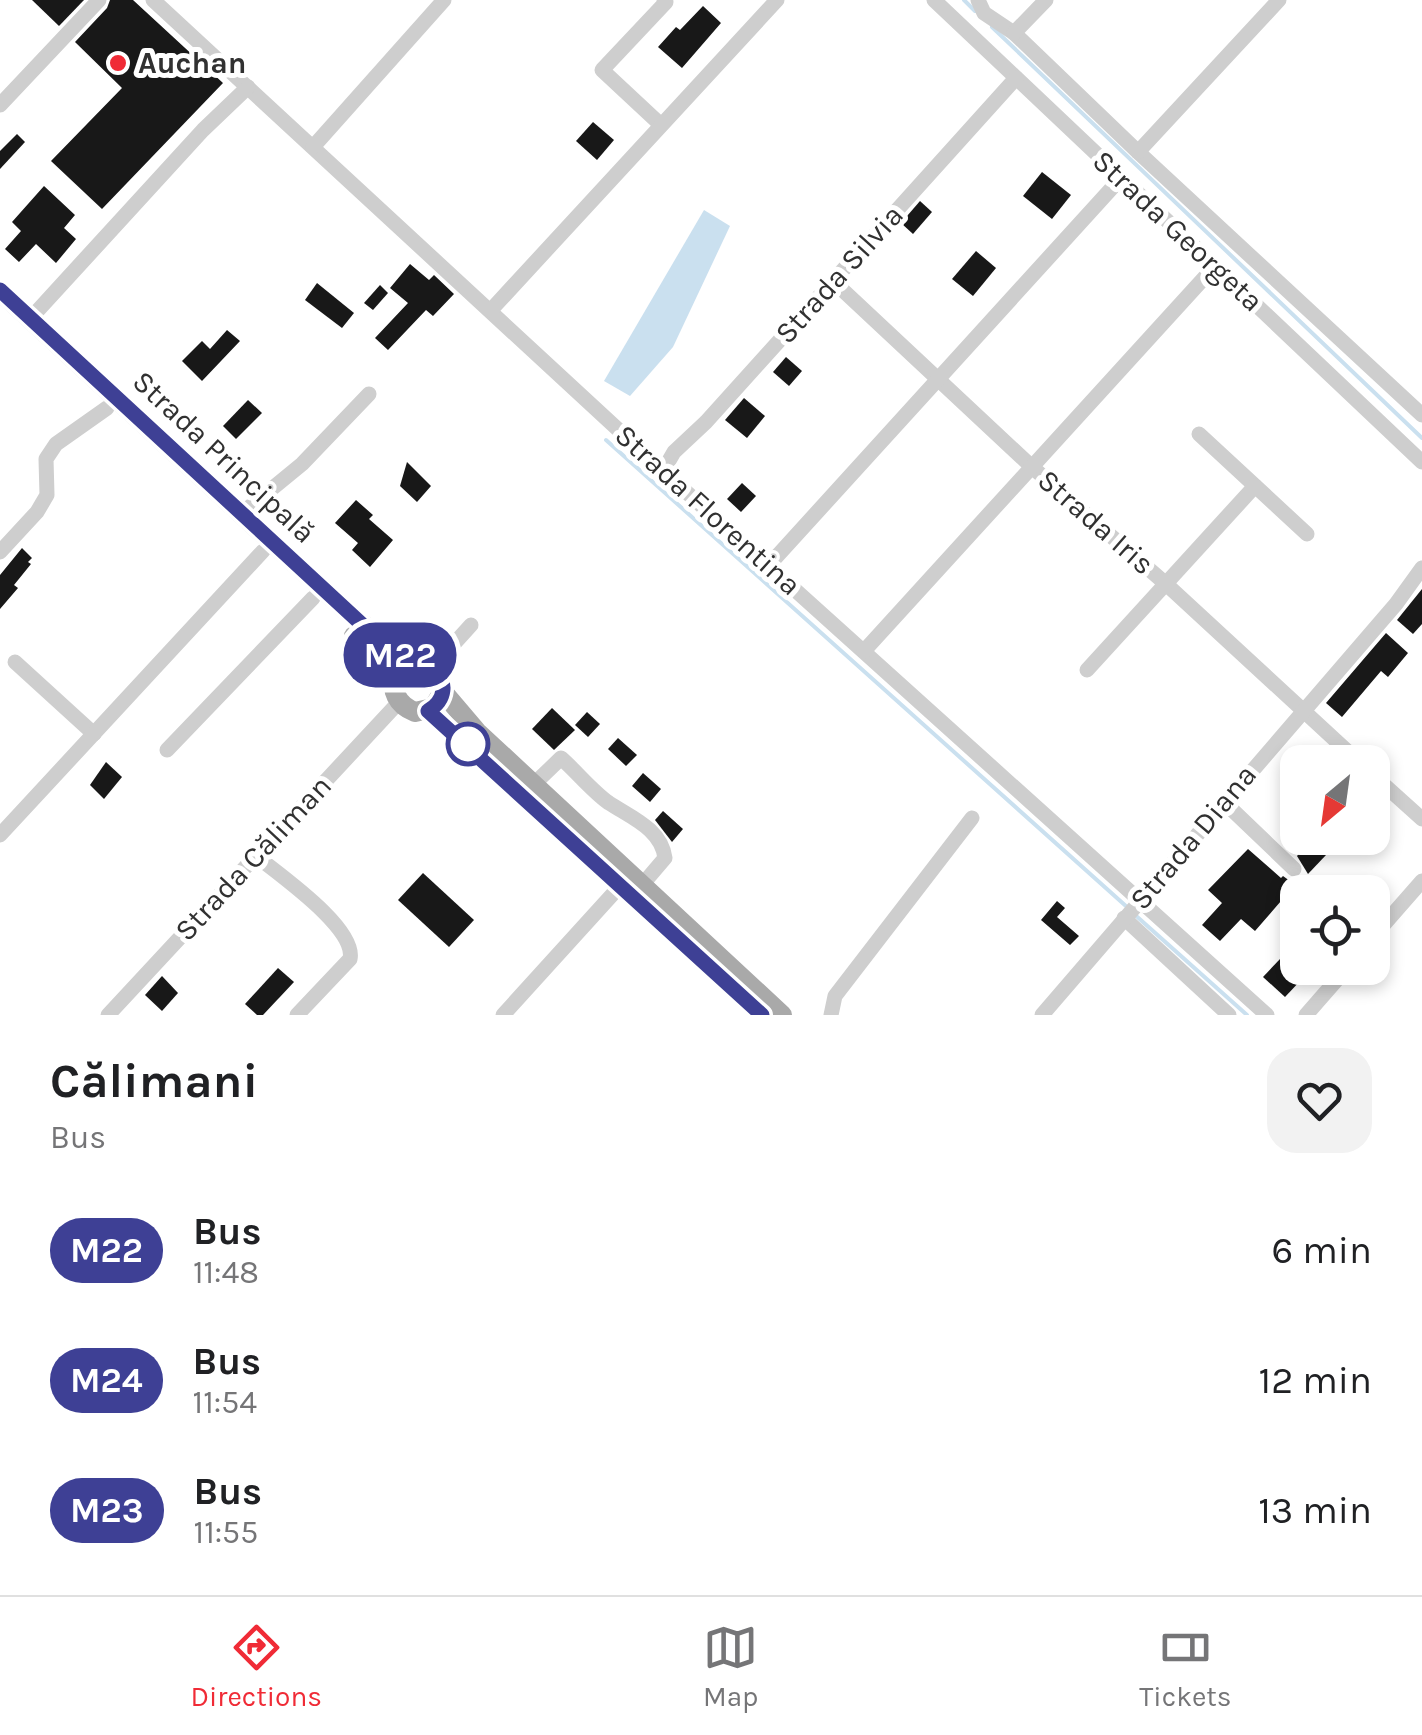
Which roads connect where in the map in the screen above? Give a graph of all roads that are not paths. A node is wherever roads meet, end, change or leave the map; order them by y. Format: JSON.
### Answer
{"nodes":[{"id":1,"x":99,"y":0,"type":"edge"},
{"id":2,"x":152,"y":0,"type":"edge"},
{"id":3,"x":444,"y":0,"type":"edge"},
{"id":4,"x":664,"y":0,"type":"edge"},
{"id":5,"x":777,"y":0,"type":"edge"},
{"id":6,"x":934,"y":0,"type":"edge"},
{"id":7,"x":978,"y":0,"type":"edge"},
{"id":8,"x":1046,"y":0,"type":"edge"},
{"id":9,"x":1279,"y":0,"type":"edge"},
{"id":10,"x":1014,"y":33,"type":"junction"},
{"id":11,"x":1016,"y":78,"type":"junction"},
{"id":12,"x":248,"y":87,"type":"junction"},
{"id":13,"x":0,"y":105,"type":"edge"},
{"id":14,"x":661,"y":125,"type":"junction"},
{"id":15,"x":313,"y":147,"type":"junction"},
{"id":16,"x":1138,"y":152,"type":"junction"},
{"id":17,"x":1121,"y":178,"type":"junction"},
{"id":18,"x":1215,"y":266,"type":"junction"},
{"id":19,"x":833,"y":282,"type":"junction"},
{"id":20,"x":0,"y":290,"type":"edge"},
{"id":21,"x":0,"y":308,"type":"edge"},
{"id":22,"x":491,"y":310,"type":"junction"},
{"id":23,"x":30,"y":319,"type":"junction"},
{"id":24,"x":938,"y":379,"type":"junction"},
{"id":25,"x":368,"y":394,"type":"dead end"},
{"id":26,"x":108,"y":408,"type":"junction"},
{"id":27,"x":1422,"y":415,"type":"edge"},
{"id":28,"x":1198,"y":434,"type":"dead end"},
{"id":29,"x":1422,"y":462,"type":"edge"},
{"id":30,"x":1032,"y":467,"type":"junction"},
{"id":31,"x":663,"y":471,"type":"junction"},
{"id":32,"x":1254,"y":486,"type":"junction"},
{"id":33,"x":241,"y":514,"type":"junction"},
{"id":34,"x":1307,"y":534,"type":"dead end"},
{"id":35,"x":263,"y":551,"type":"junction"},
{"id":36,"x":0,"y":552,"type":"edge"},
{"id":37,"x":768,"y":565,"type":"junction"},
{"id":38,"x":1422,"y":568,"type":"edge"},
{"id":39,"x":1166,"y":584,"type":"junction"},
{"id":40,"x":313,"y":598,"type":"junction"},
{"id":41,"x":471,"y":625,"type":"dead end"},
{"id":42,"x":864,"y":651,"type":"junction"},
{"id":43,"x":15,"y":662,"type":"dead end"},
{"id":44,"x":412,"y":664,"type":"junction"},
{"id":45,"x":433,"y":667,"type":"junction"},
{"id":46,"x":1087,"y":670,"type":"dead end"},
{"id":47,"x":444,"y":692,"type":"junction"},
{"id":48,"x":396,"y":694,"type":"junction"},
{"id":49,"x":1301,"y":710,"type":"junction"},
{"id":50,"x":428,"y":711,"type":"junction"},
{"id":51,"x":94,"y":734,"type":"junction"},
{"id":52,"x":1340,"y":745,"type":"edge"},
{"id":53,"x":167,"y":750,"type":"dead end"},
{"id":54,"x":534,"y":784,"type":"junction"},
{"id":55,"x":1390,"y":790,"type":"edge"},
{"id":56,"x":1224,"y":802,"type":"junction"},
{"id":57,"x":972,"y":818,"type":"dead end"},
{"id":58,"x":1422,"y":818,"type":"edge"},
{"id":59,"x":0,"y":835,"type":"edge"},
{"id":60,"x":255,"y":855,"type":"junction"},
{"id":61,"x":1294,"y":869,"type":"dead end"},
{"id":62,"x":1422,"y":881,"type":"edge"},
{"id":63,"x":632,"y":885,"type":"junction"},
{"id":64,"x":1132,"y":910,"type":"junction"},
{"id":65,"x":1390,"y":917,"type":"edge"},
{"id":66,"x":1332,"y":985,"type":"edge"},
{"id":67,"x":758,"y":1014,"type":"edge"},
{"id":68,"x":108,"y":1015,"type":"edge"},
{"id":69,"x":297,"y":1015,"type":"edge"},
{"id":70,"x":503,"y":1015,"type":"edge"},
{"id":71,"x":782,"y":1015,"type":"edge"},
{"id":72,"x":832,"y":1015,"type":"edge"},
{"id":73,"x":1042,"y":1015,"type":"edge"},
{"id":74,"x":1228,"y":1015,"type":"edge"},
{"id":75,"x":1267,"y":1015,"type":"edge"},
{"id":76,"x":1306,"y":1015,"type":"edge"}],
"edges":[{"from":1,"to":13,"type":"street"},
{"from":2,"to":12,"type":"street","name":"Strada Florentina"},
{"from":3,"to":15,"type":"street"},
{"from":4,"to":14,"type":"street"},
{"from":5,"to":14,"type":"street"},
{"from":6,"to":11,"type":"street","name":"Strada Georgeta"},
{"from":7,"to":10,"type":"street"},
{"from":8,"to":10,"type":"street"},
{"from":9,"to":16,"type":"street"},
{"from":10,"to":16,"type":"street"},
{"from":11,"to":17,"type":"street","name":"Strada Georgeta"},
{"from":11,"to":19,"type":"street","name":"Strada Silvia"},
{"from":12,"to":15,"type":"street","name":"Strada Florentina"},
{"from":12,"to":23,"type":"street"},
{"from":14,"to":22,"type":"street"},
{"from":15,"to":22,"type":"street","name":"Strada Florentina"},
{"from":16,"to":27,"type":"street"},
{"from":17,"to":18,"type":"street","name":"Strada Georgeta"},
{"from":17,"to":24,"type":"street"},
{"from":18,"to":29,"type":"street","name":"Strada Georgeta"},
{"from":18,"to":30,"type":"street"},
{"from":19,"to":24,"type":"street","name":"Strada Iris"},
{"from":19,"to":31,"type":"street","name":"Strada Silvia"},
{"from":20,"to":23,"type":"main road","name":"Strada Principală"},
{"from":21,"to":26,"type":"main road","name":"Strada Principală"},
{"from":22,"to":31,"type":"street","name":"Strada Florentina"},
{"from":23,"to":33,"type":"main road","name":"Strada Principală"},
{"from":24,"to":30,"type":"street","name":"Strada Iris"},
{"from":24,"to":37,"type":"street"},
{"from":25,"to":33,"type":"street"},
{"from":26,"to":35,"type":"main road","name":"Strada Principală"},
{"from":26,"to":36,"type":"street"},
{"from":28,"to":32,"type":"street"},
{"from":30,"to":39,"type":"street","name":"Strada Iris"},
{"from":30,"to":42,"type":"street"},
{"from":31,"to":37,"type":"street","name":"Strada Florentina"},
{"from":32,"to":34,"type":"street"},
{"from":32,"to":39,"type":"street"},
{"from":33,"to":44,"type":"main road","name":"Strada Principală"},
{"from":35,"to":40,"type":"main road","name":"Strada Principală"},
{"from":35,"to":51,"type":"street"},
{"from":37,"to":42,"type":"street","name":"Strada Florentina"},
{"from":38,"to":49,"type":"street","name":"Strada Diana"},
{"from":39,"to":46,"type":"street"},
{"from":39,"to":49,"type":"street","name":"Strada Iris"},
{"from":40,"to":48,"type":"main road","name":"Strada Principală"},
{"from":40,"to":53,"type":"street"},
{"from":41,"to":45,"type":"street"},
{"from":42,"to":64,"type":"street","name":"Strada Florentina"},
{"from":43,"to":51,"type":"street"},
{"from":44,"to":45,"type":"main road"},
{"from":44,"to":48,"type":"main road"},
{"from":45,"to":47,"type":"main road"},
{"from":47,"to":50,"type":"main road"},
{"from":47,"to":54,"type":"main road"},
{"from":48,"to":50,"type":"main road"},
{"from":48,"to":60,"type":"street","name":"Strada Căliman"},
{"from":49,"to":52,"type":"street","name":"Strada Iris"},
{"from":49,"to":56,"type":"street","name":"Strada Diana"},
{"from":50,"to":63,"type":"main road"},
{"from":51,"to":59,"type":"street"},
{"from":54,"to":63,"type":"main road"},
{"from":54,"to":63,"type":"street"},
{"from":55,"to":58,"type":"street"},
{"from":56,"to":61,"type":"street"},
{"from":56,"to":64,"type":"street","name":"Strada Diana"},
{"from":57,"to":72,"type":"street"},
{"from":60,"to":68,"type":"street","name":"Strada Căliman"},
{"from":60,"to":69,"type":"street"},
{"from":62,"to":65,"type":"street"},
{"from":63,"to":67,"type":"main road"},
{"from":63,"to":70,"type":"street"},
{"from":63,"to":71,"type":"main road"},
{"from":64,"to":73,"type":"street","name":"Strada Diana"},
{"from":64,"to":74,"type":"street"},
{"from":64,"to":75,"type":"street","name":"Strada Florentina"},
{"from":66,"to":76,"type":"street"}]}
